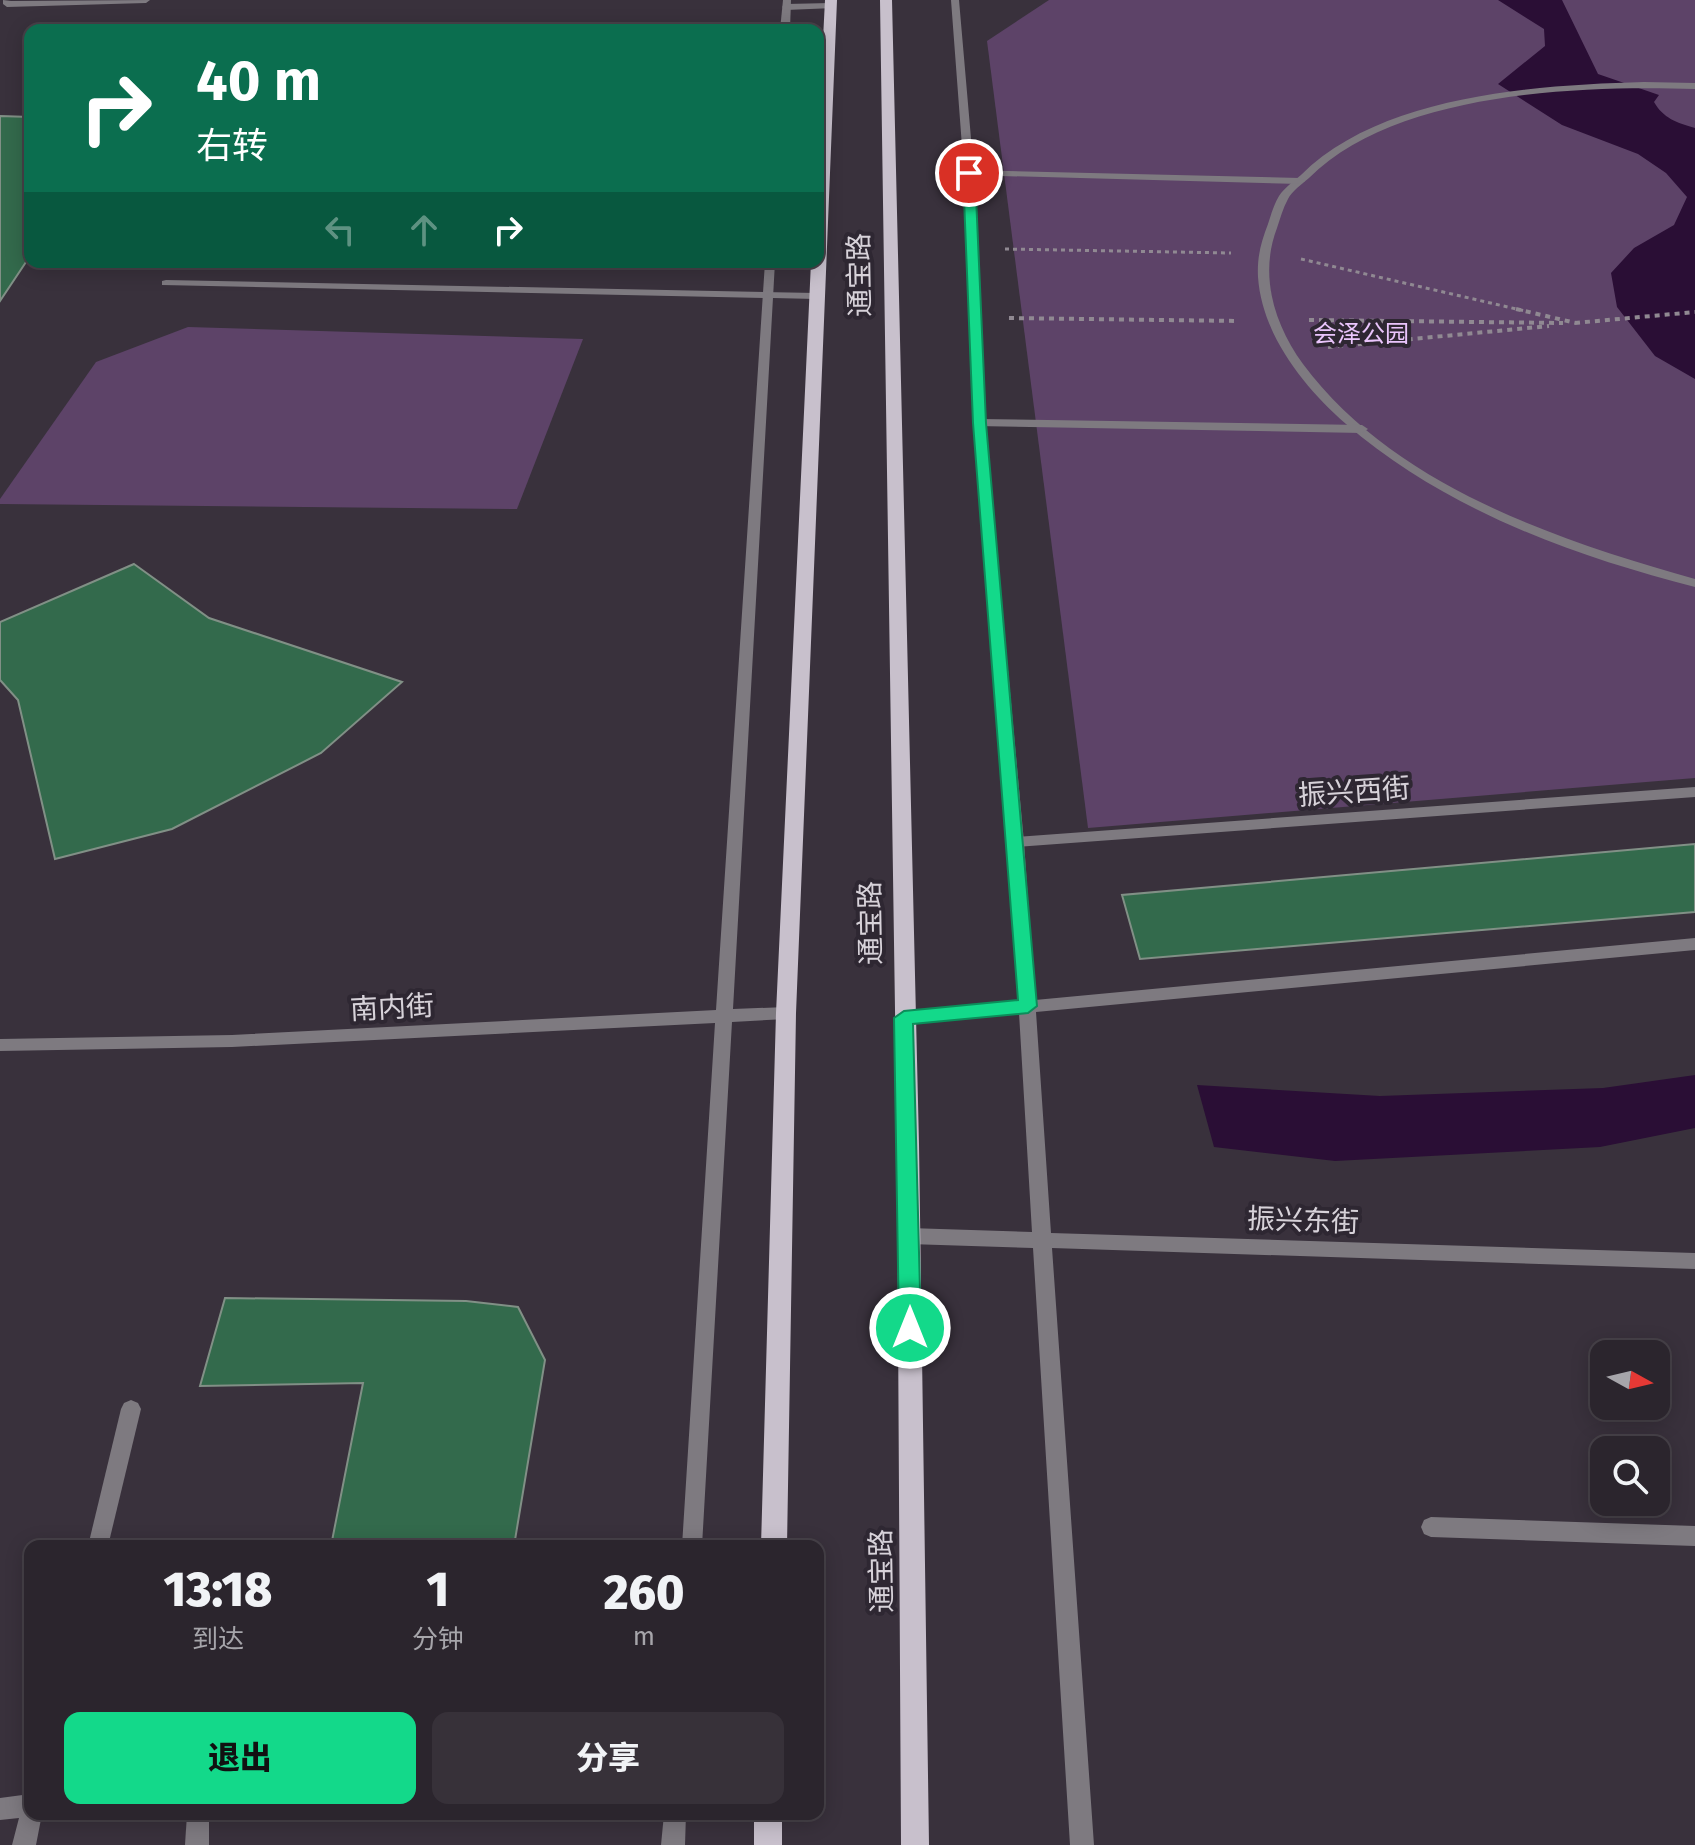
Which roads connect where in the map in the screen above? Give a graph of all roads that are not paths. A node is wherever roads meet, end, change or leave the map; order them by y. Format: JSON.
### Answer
{"nodes":[{"id":1,"x":7,"y":0,"type":"edge"},
{"id":2,"x":146,"y":0,"type":"edge"},
{"id":3,"x":886,"y":0,"type":"edge"},
{"id":4,"x":955,"y":0,"type":"edge"},
{"id":5,"x":786,"y":3,"type":"edge"},
{"id":6,"x":831,"y":3,"type":"edge"},
{"id":7,"x":785,"y":24,"type":"edge"},
{"id":8,"x":1695,"y":86,"type":"edge"},
{"id":9,"x":824,"y":142,"type":"edge"},
{"id":10,"x":969,"y":173,"type":"junction"},
{"id":11,"x":1300,"y":181,"type":"junction"},
{"id":12,"x":770,"y":268,"type":"edge"},
{"id":13,"x":818,"y":268,"type":"edge"},
{"id":14,"x":166,"y":283,"type":"dead end"},
{"id":15,"x":768,"y":295,"type":"junction"},
{"id":16,"x":816,"y":296,"type":"junction"},
{"id":17,"x":979,"y":423,"type":"junction"},
{"id":18,"x":1362,"y":429,"type":"junction"},
{"id":19,"x":1695,"y":583,"type":"edge"},
{"id":20,"x":1695,"y":792,"type":"edge"},
{"id":21,"x":1016,"y":842,"type":"junction"},
{"id":22,"x":1695,"y":944,"type":"edge"},
{"id":23,"x":1028,"y":1006,"type":"junction"},
{"id":24,"x":786,"y":1013,"type":"junction"},
{"id":25,"x":724,"y":1016,"type":"junction"},
{"id":26,"x":904,"y":1018,"type":"junction"},
{"id":27,"x":0,"y":1045,"type":"edge"},
{"id":28,"x":909,"y":1236,"type":"junction"},
{"id":29,"x":1044,"y":1240,"type":"junction"},
{"id":30,"x":1695,"y":1261,"type":"edge"},
{"id":31,"x":131,"y":1409,"type":"dead end"},
{"id":32,"x":1431,"y":1527,"type":"dead end"},
{"id":33,"x":1695,"y":1536,"type":"edge"},
{"id":34,"x":99,"y":1540,"type":"edge"},
{"id":35,"x":692,"y":1540,"type":"edge"},
{"id":36,"x":774,"y":1540,"type":"edge"},
{"id":37,"x":24,"y":1806,"type":"edge"},
{"id":38,"x":0,"y":1809,"type":"edge"},
{"id":39,"x":30,"y":1820,"type":"edge"},
{"id":40,"x":198,"y":1820,"type":"edge"},
{"id":41,"x":675,"y":1820,"type":"edge"},
{"id":42,"x":768,"y":1820,"type":"edge"},
{"id":43,"x":24,"y":1845,"type":"edge"},
{"id":44,"x":197,"y":1845,"type":"edge"},
{"id":45,"x":673,"y":1845,"type":"edge"},
{"id":46,"x":768,"y":1845,"type":"edge"},
{"id":47,"x":915,"y":1845,"type":"edge"},
{"id":48,"x":1082,"y":1845,"type":"edge"}],
"edges":[{"from":1,"to":2,"type":"street"},
{"from":3,"to":26,"type":"main road","name":"通宝路"},
{"from":4,"to":10,"type":"street"},
{"from":5,"to":6,"type":"street"},
{"from":5,"to":7,"type":"street"},
{"from":6,"to":9,"type":"main road","name":"通宝路"},
{"from":8,"to":11,"type":"street"},
{"from":10,"to":11,"type":"street"},
{"from":10,"to":17,"type":"street"},
{"from":11,"to":18,"type":"street"},
{"from":12,"to":15,"type":"street"},
{"from":13,"to":16,"type":"main road","name":"通宝路"},
{"from":14,"to":15,"type":"street"},
{"from":15,"to":16,"type":"street"},
{"from":15,"to":25,"type":"street"},
{"from":16,"to":24,"type":"main road","name":"通宝路"},
{"from":17,"to":18,"type":"street"},
{"from":17,"to":21,"type":"street"},
{"from":18,"to":19,"type":"street"},
{"from":20,"to":21,"type":"street","name":"振兴西街"},
{"from":21,"to":23,"type":"street"},
{"from":22,"to":23,"type":"street"},
{"from":23,"to":26,"type":"street"},
{"from":23,"to":29,"type":"street"},
{"from":24,"to":25,"type":"street","name":"南内街"},
{"from":24,"to":36,"type":"main road","name":"通宝路"},
{"from":25,"to":27,"type":"street","name":"南内街"},
{"from":25,"to":35,"type":"street"},
{"from":26,"to":28,"type":"main road","name":"通宝路"},
{"from":28,"to":29,"type":"street","name":"振兴东街"},
{"from":28,"to":47,"type":"main road","name":"通宝路"},
{"from":29,"to":30,"type":"street","name":"振兴东街"},
{"from":29,"to":48,"type":"street"},
{"from":31,"to":34,"type":"street"},
{"from":32,"to":33,"type":"street"},
{"from":37,"to":38,"type":"street"},
{"from":39,"to":43,"type":"street"},
{"from":40,"to":44,"type":"street"},
{"from":41,"to":45,"type":"street"},
{"from":42,"to":46,"type":"main road"}]}
